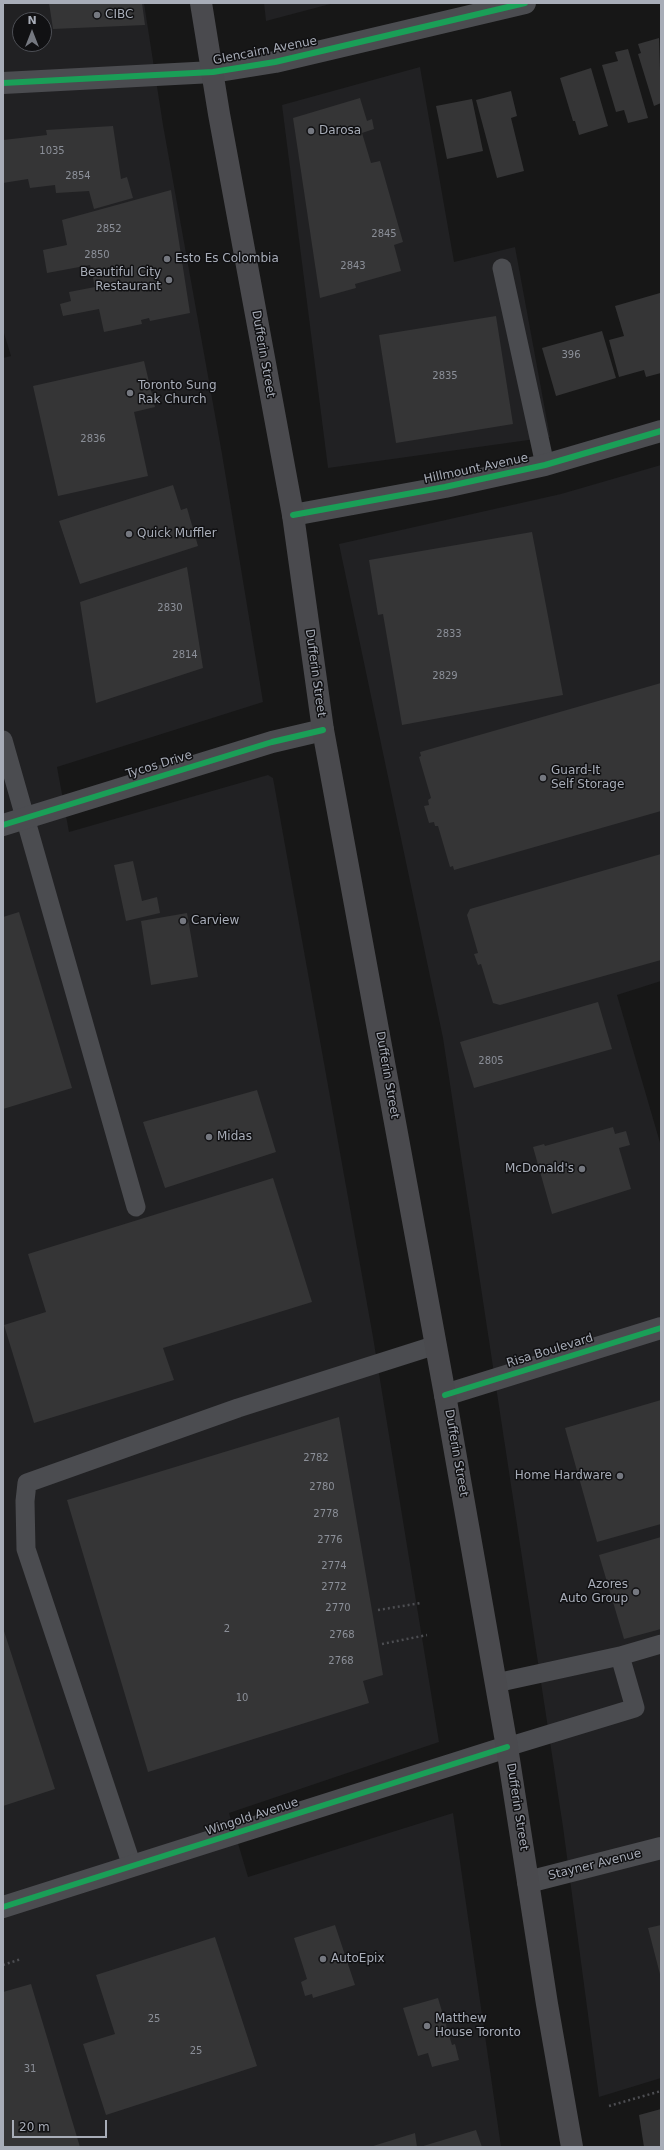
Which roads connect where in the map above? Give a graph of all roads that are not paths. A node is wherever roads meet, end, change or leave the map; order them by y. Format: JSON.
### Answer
{"nodes":[{"id":1,"x":201,"y":3,"type":"edge"},
{"id":2,"x":525,"y":3,"type":"edge"},
{"id":3,"x":213,"y":72,"type":"junction"},
{"id":4,"x":3,"y":83,"type":"edge"},
{"id":5,"x":502,"y":268,"type":"dead end"},
{"id":6,"x":661,"y":431,"type":"edge"},
{"id":7,"x":545,"y":465,"type":"junction"},
{"id":8,"x":293,"y":515,"type":"junction"},
{"id":9,"x":323,"y":730,"type":"junction"},
{"id":10,"x":3,"y":740,"type":"edge"},
{"id":11,"x":24,"y":818,"type":"junction"},
{"id":12,"x":3,"y":825,"type":"edge"},
{"id":13,"x":136,"y":1207,"type":"dead end"},
{"id":14,"x":661,"y":1328,"type":"edge"},
{"id":15,"x":436,"y":1345,"type":"junction"},
{"id":16,"x":446,"y":1394,"type":"junction"},
{"id":17,"x":661,"y":1644,"type":"edge"},
{"id":18,"x":620,"y":1656,"type":"junction"},
{"id":19,"x":496,"y":1683,"type":"junction"},
{"id":20,"x":507,"y":1747,"type":"junction"},
{"id":21,"x":661,"y":1848,"type":"edge"},
{"id":22,"x":132,"y":1866,"type":"junction"},
{"id":23,"x":528,"y":1882,"type":"junction"},
{"id":24,"x":3,"y":1907,"type":"edge"},
{"id":25,"x":572,"y":2147,"type":"edge"}],
"edges":[{"from":1,"to":3,"type":"main road","name":"Dufferin Street"},
{"from":2,"to":3,"type":"street","name":"Glencairn Avenue"},
{"from":3,"to":4,"type":"street","name":"Glencairn Avenue"},
{"from":3,"to":8,"type":"main road","name":"Dufferin Street"},
{"from":5,"to":7,"type":"lane"},
{"from":6,"to":7,"type":"street","name":"Hillmount Avenue"},
{"from":7,"to":8,"type":"street","name":"Hillmount Avenue"},
{"from":8,"to":9,"type":"main road","name":"Dufferin Street"},
{"from":9,"to":11,"type":"street","name":"Tycos Drive"},
{"from":9,"to":15,"type":"main road","name":"Dufferin Street"},
{"from":10,"to":11,"type":"lane"},
{"from":11,"to":12,"type":"street","name":"Tycos Drive"},
{"from":11,"to":13,"type":"lane"},
{"from":14,"to":16,"type":"street","name":"Risa Boulevard"},
{"from":15,"to":16,"type":"main road","name":"Dufferin Street"},
{"from":15,"to":22,"type":"lane"},
{"from":16,"to":19,"type":"main road","name":"Dufferin Street"},
{"from":17,"to":18,"type":"lane"},
{"from":18,"to":19,"type":"lane"},
{"from":18,"to":20,"type":"lane"},
{"from":19,"to":20,"type":"main road","name":"Dufferin Street"},
{"from":20,"to":22,"type":"street","name":"Wingold Avenue"},
{"from":20,"to":23,"type":"main road","name":"Dufferin Street"},
{"from":21,"to":23,"type":"street","name":"Stayner Avenue"},
{"from":22,"to":24,"type":"street","name":"Wingold Avenue"},
{"from":23,"to":25,"type":"main road","name":"Dufferin Street"}]}
